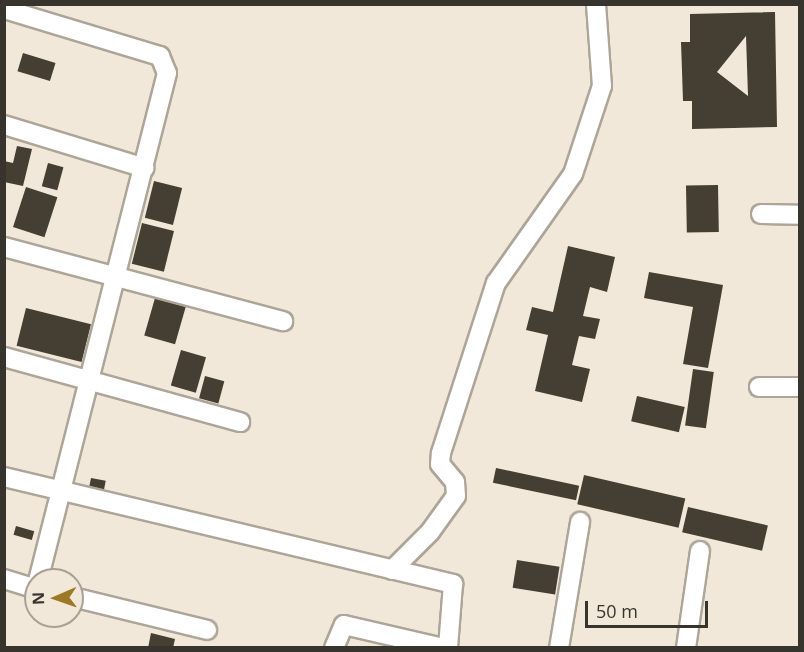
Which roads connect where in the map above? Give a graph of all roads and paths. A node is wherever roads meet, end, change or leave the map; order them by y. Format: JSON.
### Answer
{"nodes":[{"id":1,"x":596,"y":4,"type":"edge"},
{"id":2,"x":4,"y":9,"type":"edge"},
{"id":3,"x":4,"y":124,"type":"edge"},
{"id":4,"x":145,"y":168,"type":"junction"},
{"id":5,"x":761,"y":214,"type":"dead end"},
{"id":6,"x":800,"y":215,"type":"edge"},
{"id":7,"x":4,"y":247,"type":"edge"},
{"id":8,"x":114,"y":277,"type":"junction"},
{"id":9,"x":283,"y":321,"type":"dead end"},
{"id":10,"x":4,"y":357,"type":"edge"},
{"id":11,"x":88,"y":379,"type":"junction"},
{"id":12,"x":759,"y":387,"type":"dead end"},
{"id":13,"x":800,"y":387,"type":"edge"},
{"id":14,"x":240,"y":422,"type":"dead end"},
{"id":15,"x":4,"y":477,"type":"edge"},
{"id":16,"x":60,"y":492,"type":"junction"},
{"id":17,"x":580,"y":522,"type":"dead end"},
{"id":18,"x":700,"y":551,"type":"dead end"},
{"id":19,"x":39,"y":568,"type":"edge"},
{"id":20,"x":392,"y":570,"type":"junction"},
{"id":21,"x":4,"y":579,"type":"edge"},
{"id":22,"x":24,"y":585,"type":"edge"},
{"id":23,"x":84,"y":600,"type":"edge"},
{"id":24,"x":207,"y":630,"type":"dead end"},
{"id":25,"x":333,"y":648,"type":"edge"},
{"id":26,"x":444,"y":648,"type":"edge"},
{"id":27,"x":448,"y":648,"type":"edge"},
{"id":28,"x":559,"y":648,"type":"edge"},
{"id":29,"x":686,"y":648,"type":"edge"}],
"edges":[{"from":1,"to":20,"type":"street"},
{"from":2,"to":4,"type":"street"},
{"from":3,"to":4,"type":"street"},
{"from":4,"to":8,"type":"street"},
{"from":5,"to":6,"type":"street"},
{"from":7,"to":8,"type":"street"},
{"from":8,"to":9,"type":"street"},
{"from":8,"to":11,"type":"street"},
{"from":10,"to":11,"type":"street"},
{"from":11,"to":14,"type":"street"},
{"from":11,"to":16,"type":"street"},
{"from":12,"to":13,"type":"street"},
{"from":15,"to":16,"type":"street"},
{"from":16,"to":19,"type":"street"},
{"from":16,"to":20,"type":"street"},
{"from":17,"to":28,"type":"street"},
{"from":18,"to":29,"type":"street"},
{"from":20,"to":27,"type":"street"},
{"from":21,"to":22,"type":"street"},
{"from":23,"to":24,"type":"street"},
{"from":25,"to":26,"type":"street"}]}
